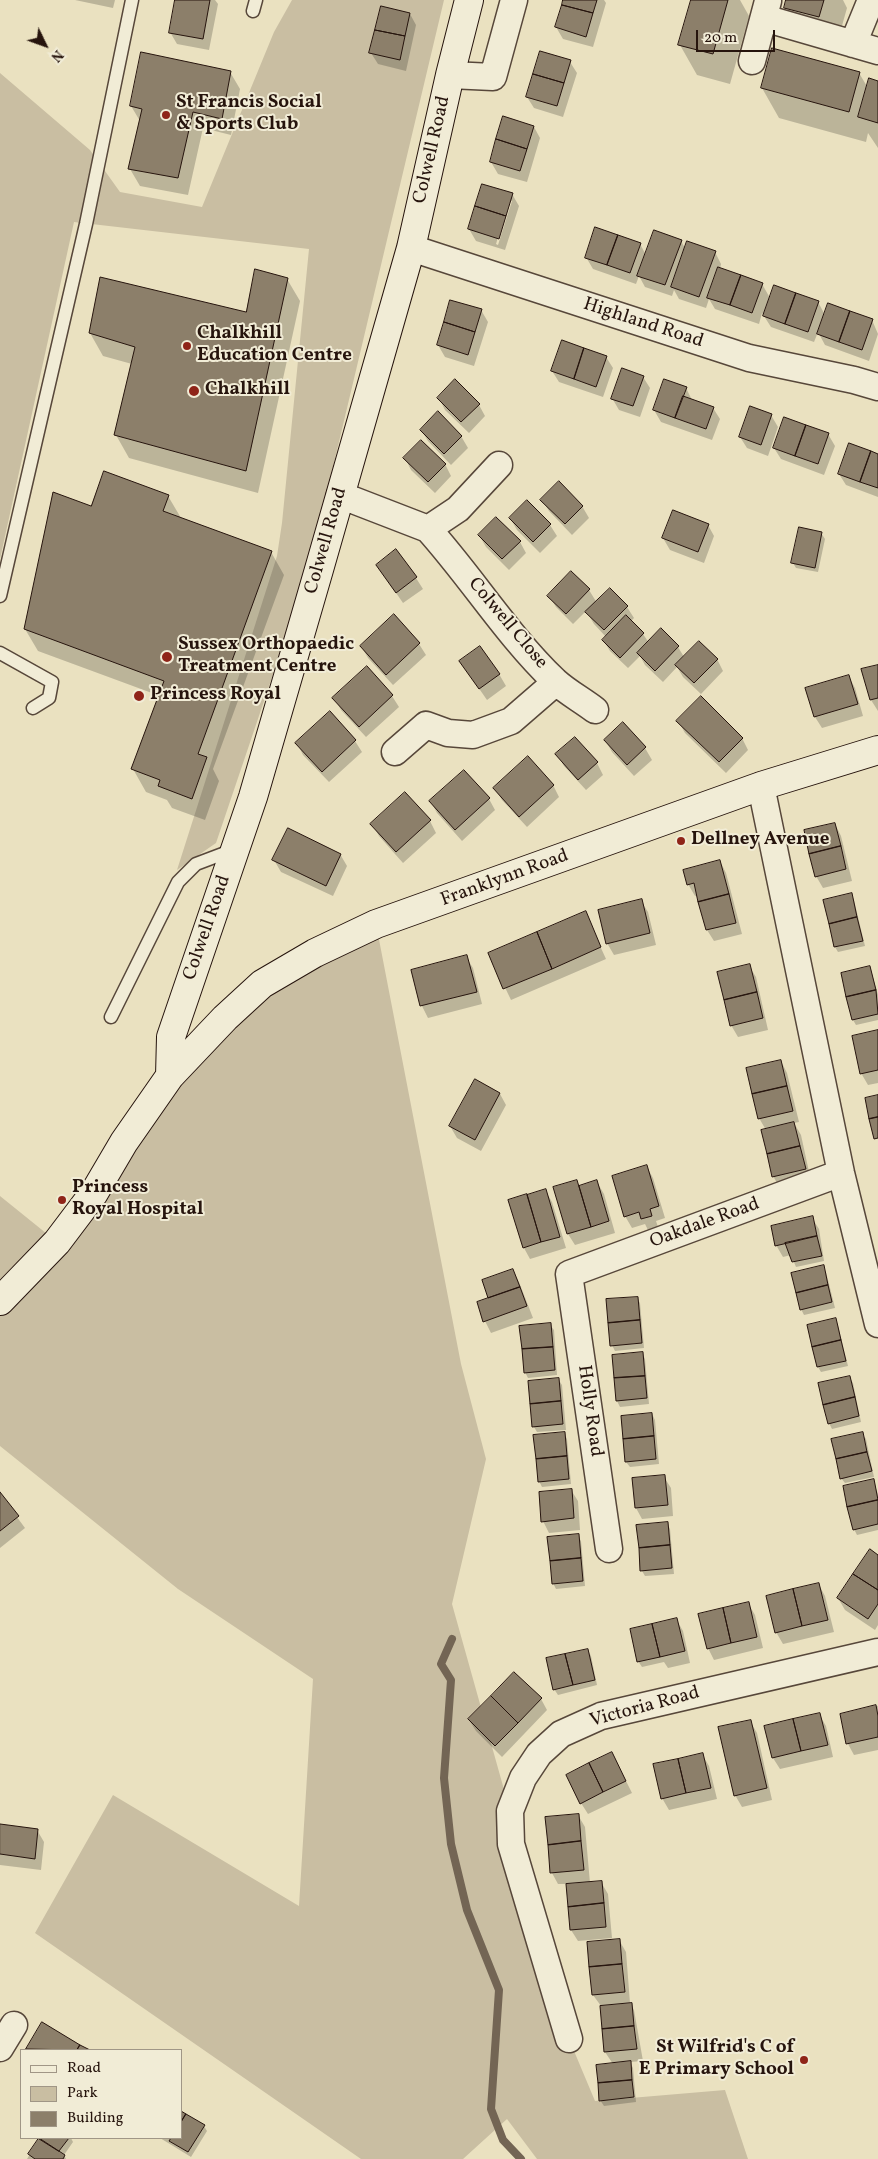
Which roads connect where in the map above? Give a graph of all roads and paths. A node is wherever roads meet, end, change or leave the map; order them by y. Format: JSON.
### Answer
{"nodes":[{"id":1,"x":132,"y":0,"type":"edge"},
{"id":2,"x":469,"y":0,"type":"edge"},
{"id":3,"x":514,"y":0,"type":"edge"},
{"id":4,"x":871,"y":0,"type":"edge"},
{"id":5,"x":766,"y":9,"type":"edge"},
{"id":6,"x":853,"y":44,"type":"junction"},
{"id":7,"x":878,"y":51,"type":"edge"},
{"id":8,"x":752,"y":61,"type":"dead end"},
{"id":9,"x":450,"y":75,"type":"junction"},
{"id":10,"x":411,"y":248,"type":"junction"},
{"id":11,"x":878,"y":387,"type":"edge"},
{"id":12,"x":499,"y":464,"type":"dead end"},
{"id":13,"x":340,"y":495,"type":"junction"},
{"id":14,"x":428,"y":528,"type":"junction"},
{"id":15,"x":0,"y":596,"type":"edge"},
{"id":16,"x":0,"y":653,"type":"edge"},
{"id":17,"x":556,"y":682,"type":"junction"},
{"id":18,"x":34,"y":708,"type":"dead end"},
{"id":19,"x":596,"y":710,"type":"dead end"},
{"id":20,"x":878,"y":750,"type":"edge"},
{"id":21,"x":395,"y":752,"type":"dead end"},
{"id":22,"x":761,"y":786,"type":"junction"},
{"id":23,"x":235,"y":849,"type":"junction"},
{"id":24,"x":111,"y":1017,"type":"dead end"},
{"id":25,"x":170,"y":1076,"type":"junction"},
{"id":26,"x":841,"y":1173,"type":"junction"},
{"id":27,"x":569,"y":1274,"type":"joint"},
{"id":28,"x":0,"y":1301,"type":"edge"},
{"id":29,"x":878,"y":1324,"type":"edge"},
{"id":30,"x":609,"y":1548,"type":"dead end"},
{"id":31,"x":878,"y":1652,"type":"edge"},
{"id":32,"x":14,"y":2026,"type":"dead end"},
{"id":33,"x":569,"y":2039,"type":"dead end"},
{"id":34,"x":0,"y":2048,"type":"edge"}],
"edges":[{"from":1,"to":15,"type":"lane"},
{"from":2,"to":9,"type":"street","name":"Colwell Road"},
{"from":3,"to":9,"type":"street"},
{"from":4,"to":6,"type":"street"},
{"from":5,"to":6,"type":"street"},
{"from":5,"to":8,"type":"street"},
{"from":6,"to":7,"type":"street"},
{"from":9,"to":10,"type":"street","name":"Colwell Road"},
{"from":10,"to":11,"type":"street","name":"Highland Road"},
{"from":10,"to":13,"type":"street","name":"Colwell Road"},
{"from":12,"to":14,"type":"street"},
{"from":13,"to":14,"type":"street","name":"Colwell Close"},
{"from":13,"to":23,"type":"street","name":"Colwell Road"},
{"from":14,"to":17,"type":"street","name":"Colwell Close"},
{"from":16,"to":18,"type":"lane"},
{"from":17,"to":19,"type":"street","name":"Colwell Close"},
{"from":17,"to":21,"type":"street"},
{"from":20,"to":22,"type":"street","name":"Franklynn Road"},
{"from":22,"to":25,"type":"street","name":"Franklynn Road"},
{"from":22,"to":26,"type":"street"},
{"from":23,"to":24,"type":"lane"},
{"from":23,"to":25,"type":"street","name":"Colwell Road"},
{"from":25,"to":28,"type":"street","name":"Franklynn Road"},
{"from":26,"to":27,"type":"street","name":"Oakdale Road"},
{"from":26,"to":29,"type":"street"},
{"from":27,"to":30,"type":"street","name":"Holly Road"},
{"from":31,"to":33,"type":"street","name":"Victoria Road"},
{"from":32,"to":34,"type":"street"}]}
